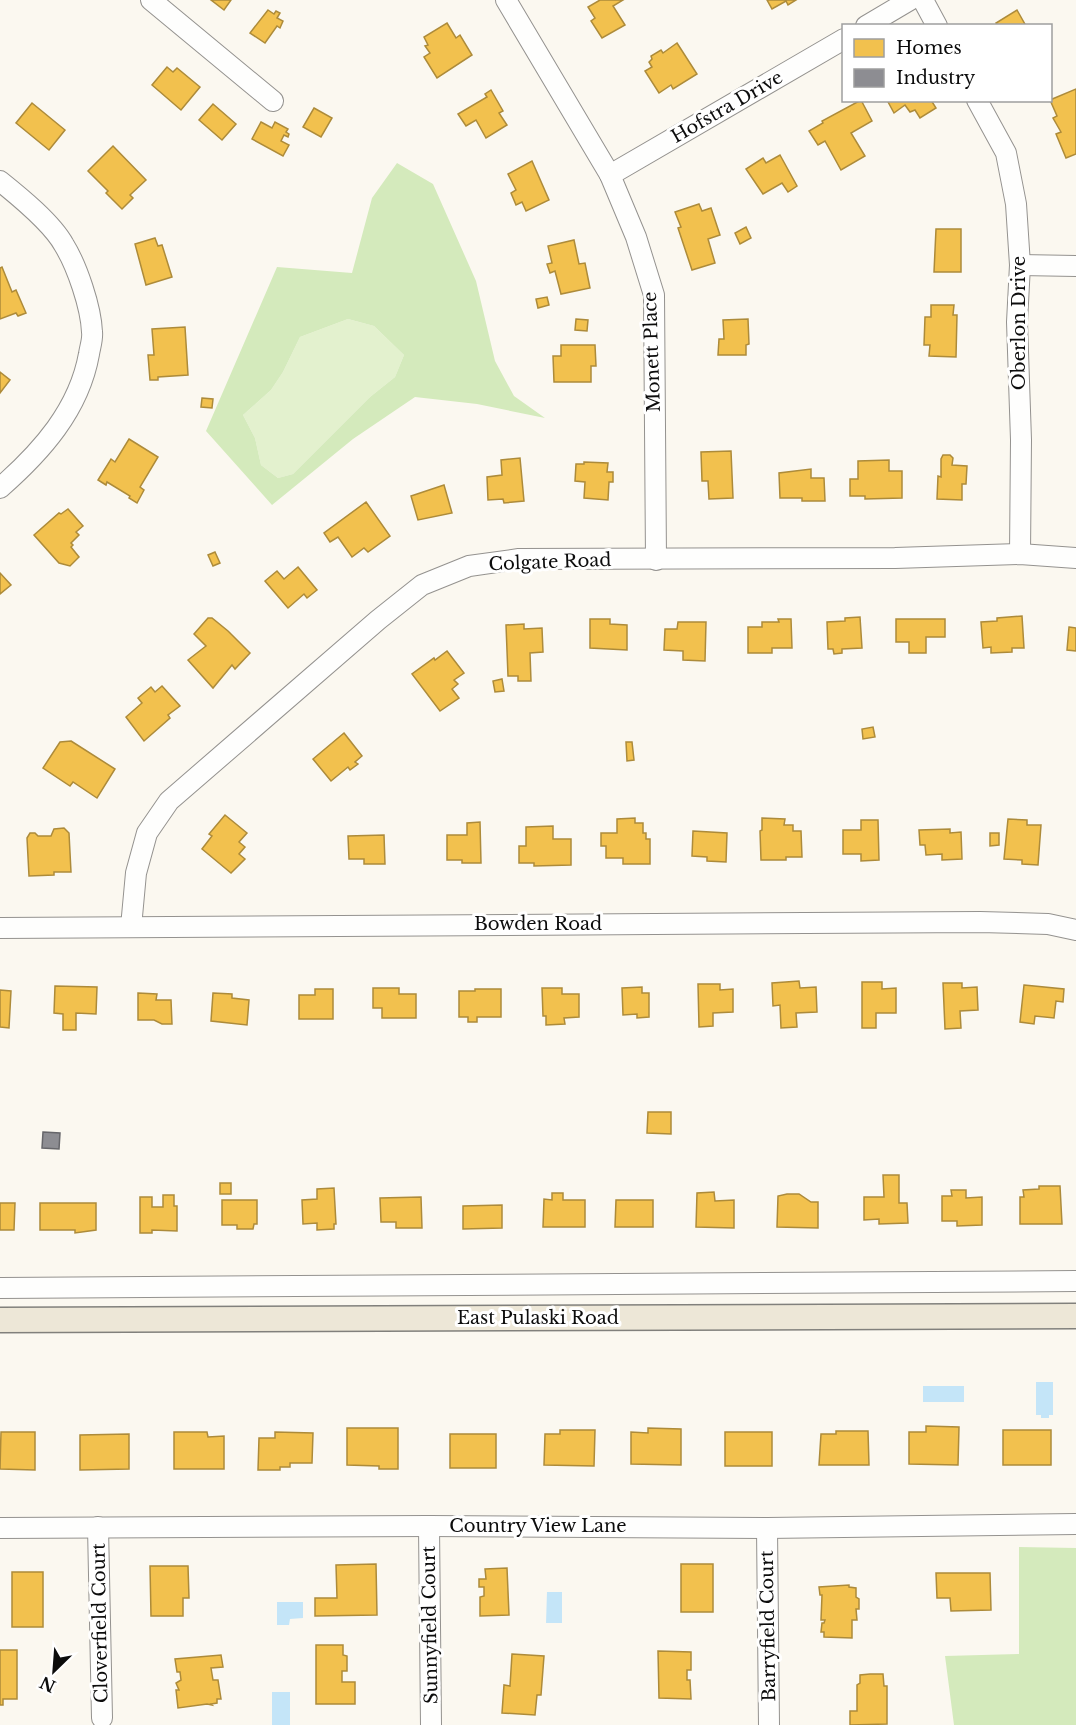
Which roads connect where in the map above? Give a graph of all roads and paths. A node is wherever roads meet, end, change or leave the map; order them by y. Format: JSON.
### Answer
{"nodes":[{"id":1,"x":151,"y":0,"type":"edge"},
{"id":2,"x":506,"y":0,"type":"edge"},
{"id":3,"x":910,"y":0,"type":"edge"},
{"id":4,"x":923,"y":0,"type":"edge"},
{"id":5,"x":870,"y":24,"type":"edge"},
{"id":6,"x":936,"y":24,"type":"edge"},
{"id":7,"x":842,"y":40,"type":"edge"},
{"id":8,"x":273,"y":101,"type":"dead end"},
{"id":9,"x":978,"y":102,"type":"edge"},
{"id":10,"x":610,"y":176,"type":"junction"},
{"id":11,"x":0,"y":181,"type":"edge"},
{"id":12,"x":1020,"y":265,"type":"junction"},
{"id":13,"x":1076,"y":266,"type":"edge"},
{"id":14,"x":0,"y":488,"type":"edge"},
{"id":15,"x":1020,"y":554,"type":"junction"},
{"id":16,"x":1076,"y":558,"type":"edge"},
{"id":17,"x":656,"y":560,"type":"junction"},
{"id":18,"x":131,"y":927,"type":"junction"},
{"id":19,"x":0,"y":928,"type":"edge"},
{"id":20,"x":1076,"y":930,"type":"edge"},
{"id":21,"x":1076,"y":1281,"type":"edge"},
{"id":22,"x":0,"y":1288,"type":"edge"},
{"id":23,"x":1076,"y":1316,"type":"edge"},
{"id":24,"x":0,"y":1320,"type":"edge"},
{"id":25,"x":1076,"y":1524,"type":"edge"},
{"id":26,"x":429,"y":1526,"type":"junction"},
{"id":27,"x":98,"y":1527,"type":"junction"},
{"id":28,"x":0,"y":1528,"type":"edge"},
{"id":29,"x":767,"y":1528,"type":"junction"},
{"id":30,"x":102,"y":1718,"type":"dead end"},
{"id":31,"x":431,"y":1725,"type":"edge"},
{"id":32,"x":769,"y":1725,"type":"edge"}],
"edges":[{"from":1,"to":8,"type":"street"},
{"from":2,"to":10,"type":"street","name":"Monett Place"},
{"from":3,"to":5,"type":"street"},
{"from":4,"to":6,"type":"street"},
{"from":7,"to":10,"type":"street","name":"Hofstra Drive"},
{"from":9,"to":12,"type":"street","name":"Oberlon Drive"},
{"from":10,"to":17,"type":"street","name":"Monett Place"},
{"from":11,"to":14,"type":"street"},
{"from":12,"to":13,"type":"street"},
{"from":12,"to":15,"type":"street","name":"Oberlon Drive"},
{"from":15,"to":16,"type":"street","name":"Colgate Road"},
{"from":15,"to":17,"type":"street","name":"Colgate Road"},
{"from":17,"to":18,"type":"street","name":"Colgate Road"},
{"from":18,"to":19,"type":"street","name":"Bowden Road"},
{"from":18,"to":20,"type":"street","name":"Bowden Road"},
{"from":21,"to":22,"type":"street"},
{"from":23,"to":24,"type":"main road","name":"East Pulaski Road"},
{"from":25,"to":29,"type":"street","name":"Country View Lane"},
{"from":26,"to":27,"type":"street","name":"Country View Lane"},
{"from":26,"to":29,"type":"street","name":"Country View Lane"},
{"from":26,"to":31,"type":"street","name":"Sunnyfield Court"},
{"from":27,"to":28,"type":"street","name":"Country View Lane"},
{"from":27,"to":30,"type":"street","name":"Cloverfield Court"},
{"from":29,"to":32,"type":"street","name":"Barryfield Court"}]}
